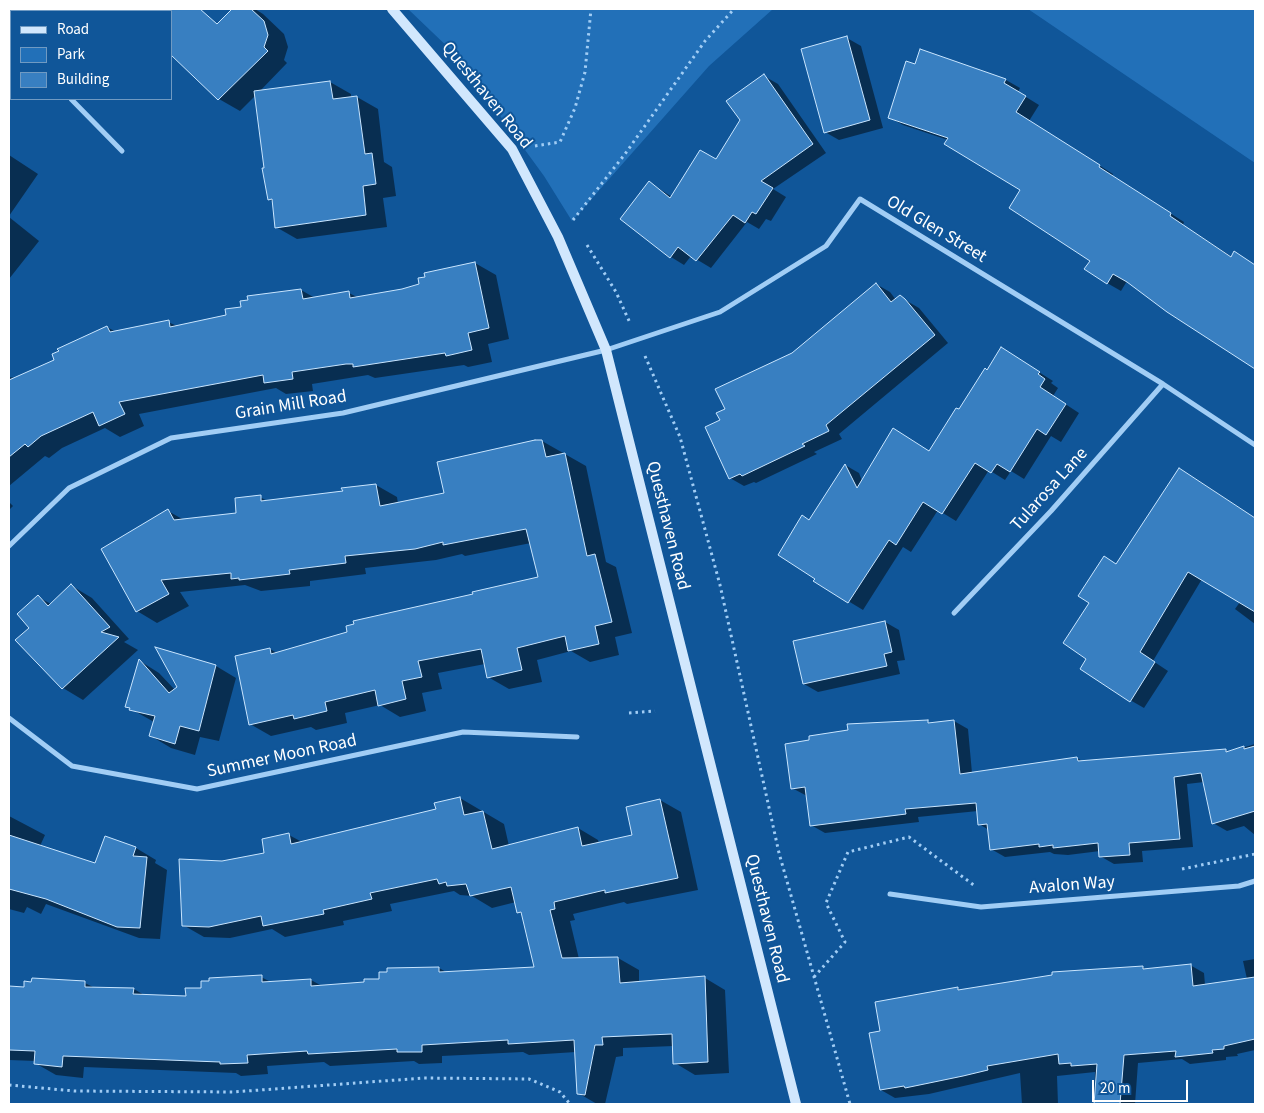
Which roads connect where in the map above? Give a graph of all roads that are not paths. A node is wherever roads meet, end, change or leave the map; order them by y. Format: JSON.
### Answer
{"nodes":[{"id":1,"x":392,"y":9,"type":"edge"},
{"id":2,"x":73,"y":100,"type":"edge"},
{"id":3,"x":122,"y":151,"type":"dead end"},
{"id":4,"x":606,"y":350,"type":"junction"},
{"id":5,"x":1163,"y":384,"type":"junction"},
{"id":6,"x":1255,"y":445,"type":"edge"},
{"id":7,"x":9,"y":546,"type":"edge"},
{"id":8,"x":954,"y":613,"type":"dead end"},
{"id":9,"x":9,"y":718,"type":"edge"},
{"id":10,"x":577,"y":737,"type":"dead end"},
{"id":11,"x":1255,"y":881,"type":"edge"},
{"id":12,"x":890,"y":894,"type":"dead end"},
{"id":13,"x":796,"y":1104,"type":"edge"}],
"edges":[{"from":1,"to":4,"type":"street","name":"Questhaven Road"},
{"from":2,"to":3,"type":"street"},
{"from":4,"to":5,"type":"street","name":"Old Glen Street"},
{"from":4,"to":7,"type":"street","name":"Grain Mill Road"},
{"from":4,"to":13,"type":"street","name":"Questhaven Road"},
{"from":5,"to":6,"type":"street","name":"Old Glen Street"},
{"from":5,"to":8,"type":"street","name":"Tularosa Lane"},
{"from":9,"to":10,"type":"street","name":"Summer Moon Road"},
{"from":11,"to":12,"type":"street","name":"Avalon Way"}]}
